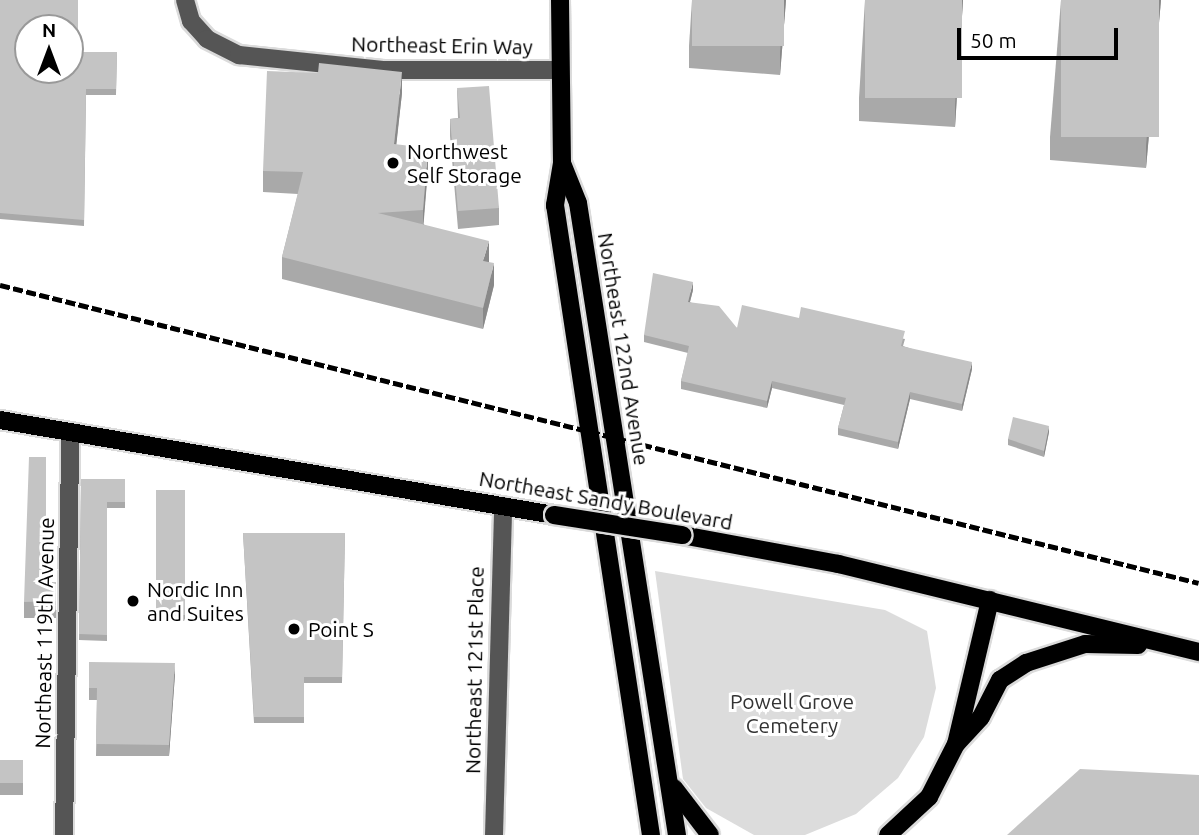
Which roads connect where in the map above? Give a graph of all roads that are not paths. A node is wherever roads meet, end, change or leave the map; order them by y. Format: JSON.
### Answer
{"nodes":[{"id":1,"x":185,"y":0,"type":"edge"},
{"id":2,"x":560,"y":0,"type":"edge"},
{"id":3,"x":559,"y":70,"type":"junction"},
{"id":4,"x":562,"y":163,"type":"junction"},
{"id":5,"x":0,"y":420,"type":"edge"},
{"id":6,"x":70,"y":432,"type":"junction"},
{"id":7,"x":503,"y":506,"type":"junction"},
{"id":8,"x":990,"y":600,"type":"junction"},
{"id":9,"x":1173,"y":646,"type":"junction"},
{"id":10,"x":1199,"y":652,"type":"edge"},
{"id":11,"x":956,"y":744,"type":"junction"},
{"id":12,"x":668,"y":777,"type":"junction"},
{"id":13,"x":64,"y":835,"type":"edge"},
{"id":14,"x":494,"y":835,"type":"edge"},
{"id":15,"x":652,"y":835,"type":"edge"},
{"id":16,"x":677,"y":835,"type":"edge"},
{"id":17,"x":710,"y":835,"type":"edge"},
{"id":18,"x":888,"y":835,"type":"edge"}],
"edges":[{"from":1,"to":3,"type":"street","name":"Northeast Erin Way"},
{"from":2,"to":3,"type":"main road","name":"Northeast 122nd Avenue"},
{"from":3,"to":4,"type":"main road","name":"Northeast 122nd Avenue"},
{"from":4,"to":12,"type":"main road","name":"Northeast 122nd Avenue"},
{"from":4,"to":15,"type":"main road","name":"Northeast 122nd Avenue"},
{"from":5,"to":6,"type":"main road","name":"Northeast Sandy Boulevard"},
{"from":6,"to":7,"type":"main road","name":"Northeast Sandy Boulevard"},
{"from":6,"to":13,"type":"street","name":"Northeast 119th Avenue"},
{"from":7,"to":8,"type":"main road","name":"Northeast Sandy Boulevard","bridge":true},
{"from":7,"to":14,"type":"street","name":"Northeast 121st Place"},
{"from":8,"to":9,"type":"main road","name":"Northeast Sandy Boulevard"},
{"from":8,"to":11,"type":"main road"},
{"from":9,"to":10,"type":"main road","name":"Northeast Sandy Boulevard"},
{"from":9,"to":11,"type":"main road"},
{"from":11,"to":18,"type":"main road"},
{"from":12,"to":16,"type":"main road","name":"Northeast 122nd Avenue"},
{"from":12,"to":17,"type":"main road"}]}
